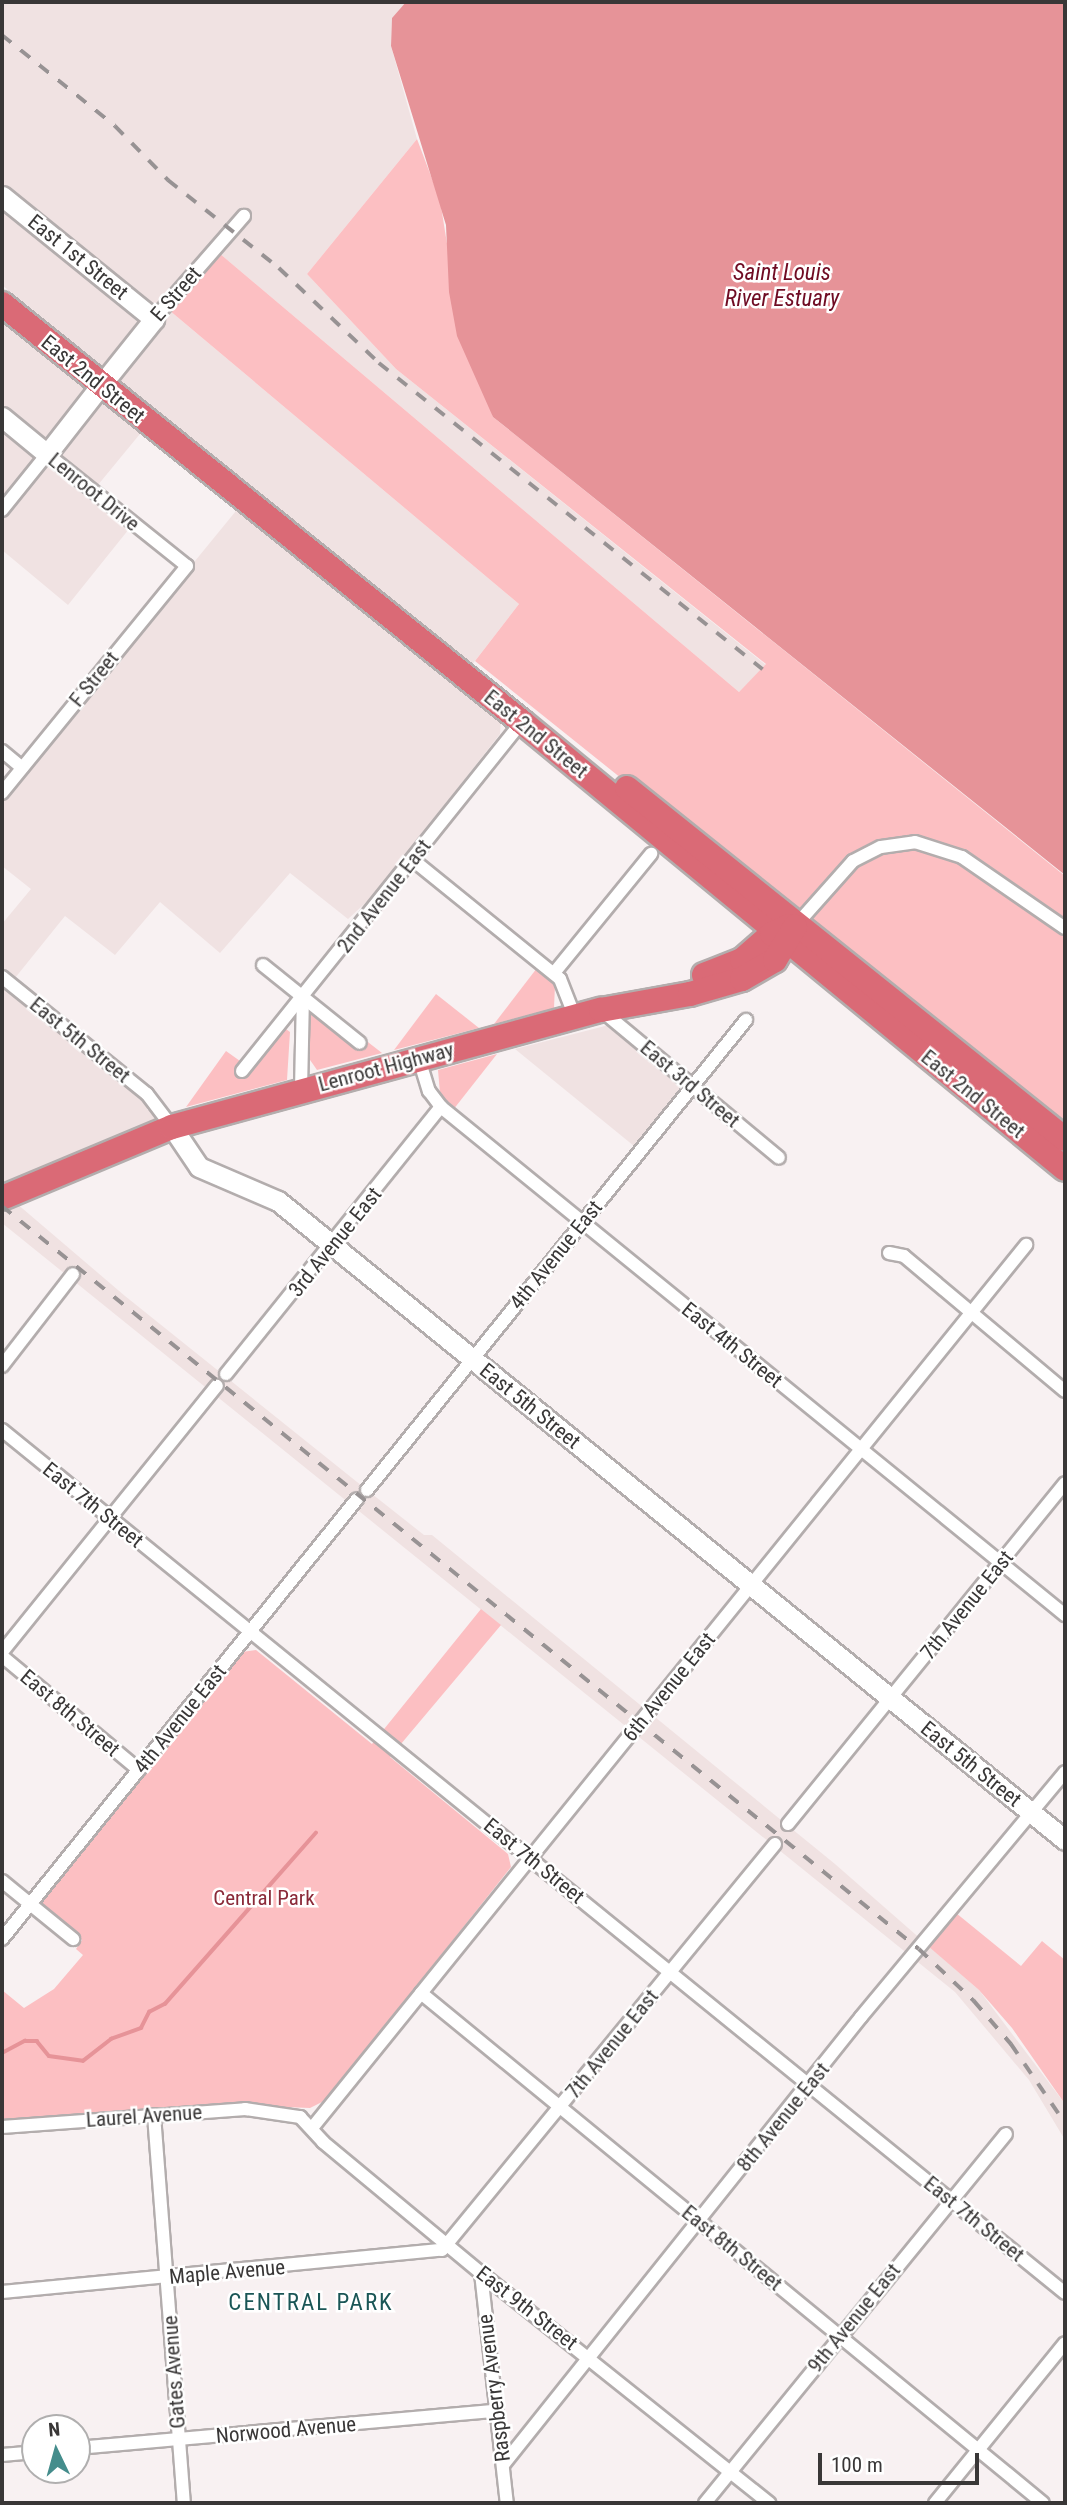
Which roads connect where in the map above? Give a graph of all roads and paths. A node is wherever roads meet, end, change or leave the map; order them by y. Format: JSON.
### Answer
{"nodes":[{"id":1,"x":2,"y":195,"type":"edge"},
{"id":2,"x":244,"y":216,"type":"dead end"},
{"id":3,"x":2,"y":285,"type":"edge"},
{"id":4,"x":2,"y":304,"type":"edge"},
{"id":5,"x":154,"y":319,"type":"junction"},
{"id":6,"x":106,"y":379,"type":"junction"},
{"id":7,"x":2,"y":417,"type":"edge"},
{"id":8,"x":47,"y":454,"type":"junction"},
{"id":9,"x":2,"y":510,"type":"edge"},
{"id":10,"x":187,"y":566,"type":"joint"},
{"id":11,"x":526,"y":717,"type":"junction"},
{"id":12,"x":2,"y":751,"type":"edge"},
{"id":13,"x":22,"y":768,"type":"junction"},
{"id":14,"x":2,"y":793,"type":"edge"},
{"id":15,"x":651,"y":854,"type":"dead end"},
{"id":16,"x":413,"y":860,"type":"junction"},
{"id":17,"x":1065,"y":928,"type":"edge"},
{"id":18,"x":787,"y":932,"type":"junction"},
{"id":19,"x":262,"y":965,"type":"dead end"},
{"id":20,"x":554,"y":974,"type":"junction"},
{"id":21,"x":2,"y":976,"type":"edge"},
{"id":22,"x":303,"y":997,"type":"junction"},
{"id":23,"x":601,"y":1010,"type":"junction"},
{"id":24,"x":575,"y":1017,"type":"junction"},
{"id":25,"x":746,"y":1020,"type":"dead end"},
{"id":26,"x":360,"y":1043,"type":"dead end"},
{"id":27,"x":419,"y":1059,"type":"junction"},
{"id":28,"x":242,"y":1071,"type":"dead end"},
{"id":29,"x":692,"y":1087,"type":"junction"},
{"id":30,"x":301,"y":1090,"type":"junction"},
{"id":31,"x":441,"y":1107,"type":"junction"},
{"id":32,"x":172,"y":1127,"type":"junction"},
{"id":33,"x":1065,"y":1139,"type":"edge"},
{"id":34,"x":779,"y":1158,"type":"dead end"},
{"id":35,"x":1065,"y":1169,"type":"edge"},
{"id":36,"x":2,"y":1181,"type":"edge"},
{"id":37,"x":2,"y":1198,"type":"edge"},
{"id":38,"x":580,"y":1223,"type":"junction"},
{"id":39,"x":332,"y":1245,"type":"junction"},
{"id":40,"x":1026,"y":1245,"type":"dead end"},
{"id":41,"x":888,"y":1253,"type":"dead end"},
{"id":42,"x":73,"y":1274,"type":"dead end"},
{"id":43,"x":971,"y":1312,"type":"junction"},
{"id":44,"x":472,"y":1359,"type":"junction"},
{"id":45,"x":2,"y":1366,"type":"edge"},
{"id":46,"x":226,"y":1374,"type":"dead end"},
{"id":47,"x":217,"y":1386,"type":"dead end"},
{"id":48,"x":1065,"y":1391,"type":"edge"},
{"id":49,"x":2,"y":1430,"type":"edge"},
{"id":50,"x":861,"y":1448,"type":"junction"},
{"id":51,"x":1065,"y":1483,"type":"edge"},
{"id":52,"x":110,"y":1518,"type":"junction"},
{"id":53,"x":1001,"y":1563,"type":"junction"},
{"id":54,"x":751,"y":1586,"type":"junction"},
{"id":55,"x":1065,"y":1615,"type":"edge"},
{"id":56,"x":250,"y":1632,"type":"junction"},
{"id":57,"x":2,"y":1654,"type":"edge"},
{"id":58,"x":891,"y":1699,"type":"junction"},
{"id":59,"x":139,"y":1770,"type":"junction"},
{"id":60,"x":1065,"y":1772,"type":"edge"},
{"id":61,"x":1032,"y":1814,"type":"junction"},
{"id":62,"x":788,"y":1824,"type":"dead end"},
{"id":63,"x":1065,"y":1840,"type":"edge"},
{"id":64,"x":775,"y":1844,"type":"dead end"},
{"id":65,"x":531,"y":1858,"type":"junction"},
{"id":66,"x":2,"y":1881,"type":"edge"},
{"id":67,"x":30,"y":1904,"type":"junction"},
{"id":68,"x":2,"y":1939,"type":"edge"},
{"id":69,"x":73,"y":1939,"type":"dead end"},
{"id":70,"x":670,"y":1973,"type":"junction"},
{"id":71,"x":421,"y":1993,"type":"junction"},
{"id":72,"x":810,"y":2086,"type":"junction"},
{"id":73,"x":560,"y":2108,"type":"junction"},
{"id":74,"x":287,"y":2112,"type":"joint"},
{"id":75,"x":153,"y":2115,"type":"junction"},
{"id":76,"x":2,"y":2127,"type":"edge"},
{"id":77,"x":312,"y":2128,"type":"junction"},
{"id":78,"x":1006,"y":2134,"type":"dead end"},
{"id":79,"x":951,"y":2200,"type":"junction"},
{"id":80,"x":698,"y":2221,"type":"junction"},
{"id":81,"x":449,"y":2244,"type":"junction"},
{"id":82,"x":481,"y":2273,"type":"junction"},
{"id":83,"x":166,"y":2277,"type":"junction"},
{"id":84,"x":2,"y":2292,"type":"edge"},
{"id":85,"x":1065,"y":2293,"type":"edge"},
{"id":86,"x":840,"y":2336,"type":"junction"},
{"id":87,"x":1065,"y":2343,"type":"edge"},
{"id":88,"x":589,"y":2356,"type":"junction"},
{"id":89,"x":495,"y":2411,"type":"junction"},
{"id":90,"x":179,"y":2439,"type":"junction"},
{"id":91,"x":91,"y":2447,"type":"edge"},
{"id":92,"x":979,"y":2449,"type":"junction"},
{"id":93,"x":21,"y":2453,"type":"edge"},
{"id":94,"x":2,"y":2455,"type":"edge"},
{"id":95,"x":503,"y":2465,"type":"junction"},
{"id":96,"x":728,"y":2472,"type":"junction"},
{"id":97,"x":184,"y":2503,"type":"edge"},
{"id":98,"x":507,"y":2503,"type":"edge"},
{"id":99,"x":705,"y":2503,"type":"edge"},
{"id":100,"x":768,"y":2503,"type":"edge"},
{"id":101,"x":935,"y":2503,"type":"edge"},
{"id":102,"x":1043,"y":2503,"type":"edge"}],
"edges":[{"from":1,"to":5,"type":"street","name":"East 1st Street"},
{"from":2,"to":5,"type":"street","name":"E Street"},
{"from":3,"to":6,"type":"highway","name":"East 2nd Street"},
{"from":4,"to":6,"type":"highway","name":"East 2nd Street"},
{"from":5,"to":6,"type":"street","name":"E Street"},
{"from":6,"to":8,"type":"street","name":"E Street"},
{"from":6,"to":11,"type":"highway","name":"East 2nd Street"},
{"from":7,"to":8,"type":"street","name":"Lenroot Drive"},
{"from":8,"to":9,"type":"street","name":"E Street"},
{"from":8,"to":10,"type":"street","name":"Lenroot Drive"},
{"from":10,"to":13,"type":"street","name":"F Street"},
{"from":11,"to":16,"type":"street","name":"2nd Avenue East"},
{"from":11,"to":18,"type":"highway","name":"East 2nd Street"},
{"from":12,"to":13,"type":"street"},
{"from":13,"to":14,"type":"street","name":"F Street"},
{"from":15,"to":20,"type":"street"},
{"from":16,"to":20,"type":"street"},
{"from":16,"to":22,"type":"street","name":"2nd Avenue East"},
{"from":17,"to":18,"type":"street"},
{"from":18,"to":23,"type":"highway","name":"Lenroot Highway"},
{"from":18,"to":33,"type":"highway","name":"East 2nd Street"},
{"from":18,"to":35,"type":"highway","name":"East 2nd Street"},
{"from":19,"to":22,"type":"street"},
{"from":20,"to":24,"type":"street"},
{"from":21,"to":32,"type":"street","name":"East 5th Street"},
{"from":22,"to":26,"type":"street"},
{"from":22,"to":28,"type":"street","name":"2nd Avenue East"},
{"from":22,"to":30,"type":"street"},
{"from":23,"to":24,"type":"highway","name":"Lenroot Highway"},
{"from":23,"to":29,"type":"street","name":"East 3rd Street"},
{"from":24,"to":27,"type":"highway","name":"Lenroot Highway"},
{"from":25,"to":29,"type":"street","name":"4th Avenue East"},
{"from":27,"to":30,"type":"highway","name":"Lenroot Highway"},
{"from":27,"to":31,"type":"street","name":"East 4th Street"},
{"from":29,"to":34,"type":"street","name":"East 3rd Street"},
{"from":29,"to":38,"type":"street","name":"4th Avenue East"},
{"from":30,"to":32,"type":"highway","name":"Lenroot Highway"},
{"from":31,"to":38,"type":"street","name":"East 4th Street"},
{"from":31,"to":39,"type":"street","name":"3rd Avenue East"},
{"from":32,"to":36,"type":"highway","name":"Lenroot Highway"},
{"from":32,"to":37,"type":"highway","name":"Lenroot Highway"},
{"from":32,"to":39,"type":"street","name":"East 5th Street"},
{"from":38,"to":44,"type":"street","name":"4th Avenue East"},
{"from":38,"to":50,"type":"street","name":"East 4th Street"},
{"from":39,"to":44,"type":"street","name":"East 5th Street"},
{"from":39,"to":46,"type":"street","name":"3rd Avenue East"},
{"from":40,"to":43,"type":"street","name":"6th Avenue East"},
{"from":41,"to":43,"type":"street"},
{"from":42,"to":45,"type":"street"},
{"from":43,"to":48,"type":"street"},
{"from":43,"to":50,"type":"street","name":"6th Avenue East"},
{"from":44,"to":54,"type":"street","name":"East 5th Street"},
{"from":44,"to":56,"type":"street","name":"4th Avenue East"},
{"from":47,"to":52,"type":"street"},
{"from":49,"to":52,"type":"street","name":"East 7th Street"},
{"from":50,"to":53,"type":"street","name":"East 4th Street"},
{"from":50,"to":54,"type":"street","name":"6th Avenue East"},
{"from":51,"to":53,"type":"street","name":"7th Avenue East"},
{"from":52,"to":56,"type":"street","name":"East 7th Street"},
{"from":52,"to":57,"type":"street"},
{"from":53,"to":55,"type":"street","name":"East 4th Street"},
{"from":53,"to":58,"type":"street","name":"7th Avenue East"},
{"from":54,"to":58,"type":"street","name":"East 5th Street"},
{"from":54,"to":65,"type":"street","name":"6th Avenue East"},
{"from":56,"to":59,"type":"street","name":"4th Avenue East"},
{"from":56,"to":65,"type":"street","name":"East 7th Street"},
{"from":57,"to":59,"type":"street","name":"East 8th Street"},
{"from":58,"to":61,"type":"street","name":"East 5th Street"},
{"from":58,"to":62,"type":"street","name":"7th Avenue East"},
{"from":59,"to":67,"type":"street","name":"4th Avenue East"},
{"from":60,"to":61,"type":"street","name":"8th Avenue East"},
{"from":61,"to":63,"type":"street","name":"East 5th Street"},
{"from":61,"to":72,"type":"street","name":"8th Avenue East"},
{"from":64,"to":70,"type":"street","name":"7th Avenue East"},
{"from":65,"to":70,"type":"street","name":"East 7th Street"},
{"from":65,"to":71,"type":"street","name":"6th Avenue East"},
{"from":66,"to":67,"type":"street"},
{"from":67,"to":68,"type":"street","name":"4th Avenue East"},
{"from":67,"to":69,"type":"street"},
{"from":70,"to":72,"type":"street","name":"East 7th Street"},
{"from":70,"to":73,"type":"street","name":"7th Avenue East"},
{"from":71,"to":73,"type":"street","name":"East 8th Street"},
{"from":71,"to":77,"type":"street","name":"6th Avenue East"},
{"from":72,"to":79,"type":"street","name":"East 7th Street"},
{"from":72,"to":80,"type":"street","name":"8th Avenue East"},
{"from":73,"to":80,"type":"street","name":"East 8th Street"},
{"from":73,"to":81,"type":"street","name":"7th Avenue East"},
{"from":74,"to":75,"type":"street","name":"Laurel Avenue"},
{"from":74,"to":77,"type":"street","name":"East 9th Street"},
{"from":75,"to":76,"type":"street","name":"Laurel Avenue"},
{"from":75,"to":83,"type":"street","name":"Gates Avenue"},
{"from":77,"to":81,"type":"street","name":"East 9th Street"},
{"from":78,"to":79,"type":"street","name":"9th Avenue East"},
{"from":79,"to":85,"type":"street","name":"East 7th Street"},
{"from":79,"to":86,"type":"street","name":"9th Avenue East"},
{"from":80,"to":86,"type":"street","name":"East 8th Street"},
{"from":80,"to":88,"type":"street","name":"8th Avenue East"},
{"from":81,"to":82,"type":"street","name":"East 9th Street"},
{"from":81,"to":83,"type":"street","name":"Maple Avenue"},
{"from":82,"to":88,"type":"street","name":"East 9th Street"},
{"from":82,"to":89,"type":"street","name":"Raspberry Avenue"},
{"from":83,"to":84,"type":"street","name":"Maple Avenue"},
{"from":83,"to":90,"type":"street","name":"Gates Avenue"},
{"from":86,"to":92,"type":"street","name":"East 8th Street"},
{"from":86,"to":96,"type":"street","name":"9th Avenue East"},
{"from":87,"to":92,"type":"street"},
{"from":88,"to":95,"type":"street","name":"8th Avenue East"},
{"from":88,"to":96,"type":"street","name":"East 9th Street"},
{"from":89,"to":90,"type":"street","name":"Norwood Avenue"},
{"from":89,"to":95,"type":"street","name":"Raspberry Avenue"},
{"from":90,"to":91,"type":"street","name":"Norwood Avenue"},
{"from":90,"to":97,"type":"street","name":"Gates Avenue"},
{"from":92,"to":101,"type":"street"},
{"from":92,"to":102,"type":"street","name":"East 8th Street"},
{"from":93,"to":94,"type":"street"},
{"from":95,"to":98,"type":"street","name":"Raspberry Avenue"},
{"from":96,"to":99,"type":"street","name":"9th Avenue East"},
{"from":96,"to":100,"type":"street","name":"East 9th Street"}]}
